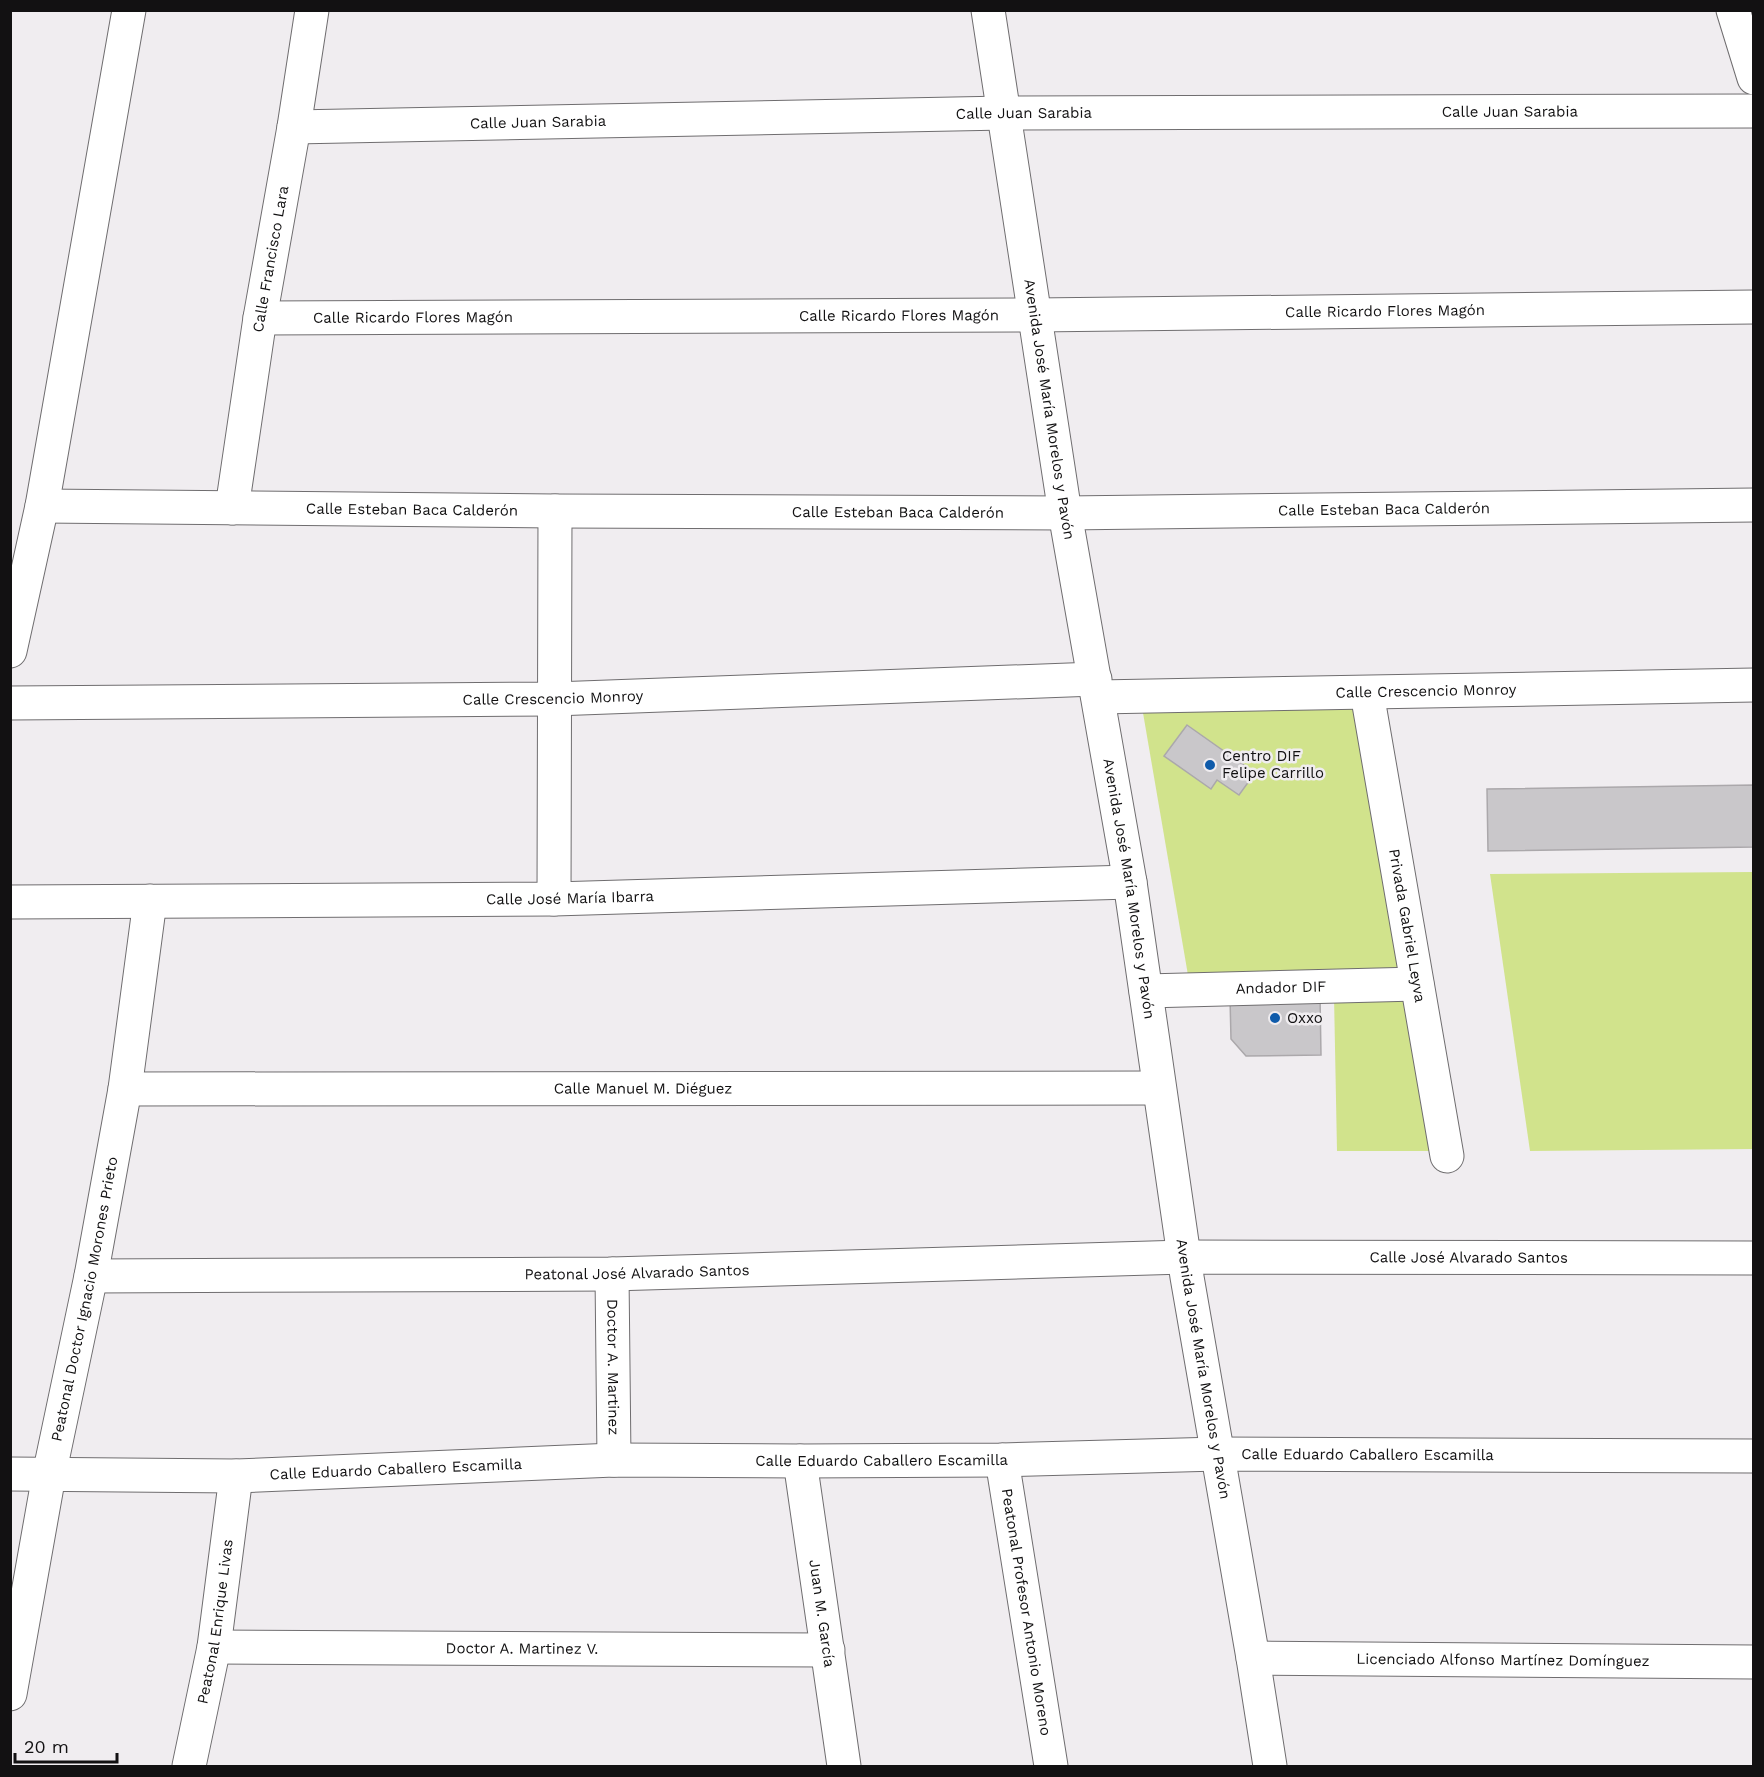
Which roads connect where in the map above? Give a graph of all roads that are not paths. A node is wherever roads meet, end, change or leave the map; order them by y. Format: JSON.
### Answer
{"nodes":[{"id":1,"x":129,"y":10,"type":"edge"},
{"id":2,"x":312,"y":10,"type":"edge"},
{"id":3,"x":988,"y":10,"type":"edge"},
{"id":4,"x":1733,"y":10,"type":"edge"},
{"id":5,"x":1754,"y":78,"type":"edge"},
{"id":6,"x":1754,"y":111,"type":"edge"},
{"id":7,"x":1005,"y":113,"type":"junction"},
{"id":8,"x":294,"y":127,"type":"junction"},
{"id":9,"x":1754,"y":307,"type":"edge"},
{"id":10,"x":1035,"y":315,"type":"junction"},
{"id":11,"x":260,"y":318,"type":"junction"},
{"id":12,"x":1754,"y":505,"type":"edge"},
{"id":13,"x":42,"y":506,"type":"junction"},
{"id":14,"x":232,"y":508,"type":"junction"},
{"id":15,"x":555,"y":511,"type":"junction"},
{"id":16,"x":1065,"y":513,"type":"junction"},
{"id":17,"x":10,"y":651,"type":"edge"},
{"id":18,"x":1754,"y":685,"type":"edge"},
{"id":19,"x":1097,"y":688,"type":"junction"},
{"id":20,"x":1367,"y":693,"type":"junction"},
{"id":21,"x":554,"y":699,"type":"junction"},
{"id":22,"x":10,"y":702,"type":"edge"},
{"id":23,"x":1130,"y":882,"type":"junction"},
{"id":24,"x":554,"y":899,"type":"junction"},
{"id":25,"x":10,"y":902,"type":"edge"},
{"id":26,"x":150,"y":902,"type":"junction"},
{"id":27,"x":1417,"y":984,"type":"junction"},
{"id":28,"x":1146,"y":991,"type":"junction"},
{"id":29,"x":1159,"y":1088,"type":"junction"},
{"id":30,"x":125,"y":1089,"type":"junction"},
{"id":31,"x":1447,"y":1156,"type":"dead end"},
{"id":32,"x":1184,"y":1257,"type":"junction"},
{"id":33,"x":1754,"y":1258,"type":"edge"},
{"id":34,"x":612,"y":1274,"type":"junction"},
{"id":35,"x":91,"y":1276,"type":"junction"},
{"id":36,"x":1218,"y":1454,"type":"junction"},
{"id":37,"x":1754,"y":1456,"type":"edge"},
{"id":38,"x":614,"y":1460,"type":"junction"},
{"id":39,"x":1002,"y":1460,"type":"junction"},
{"id":40,"x":800,"y":1461,"type":"junction"},
{"id":41,"x":10,"y":1474,"type":"edge"},
{"id":42,"x":48,"y":1475,"type":"junction"},
{"id":43,"x":236,"y":1476,"type":"junction"},
{"id":44,"x":214,"y":1647,"type":"junction"},
{"id":45,"x":828,"y":1650,"type":"junction"},
{"id":46,"x":1253,"y":1658,"type":"junction"},
{"id":47,"x":1754,"y":1662,"type":"edge"},
{"id":48,"x":10,"y":1694,"type":"edge"},
{"id":49,"x":189,"y":1767,"type":"edge"},
{"id":50,"x":844,"y":1767,"type":"edge"},
{"id":51,"x":1051,"y":1767,"type":"edge"},
{"id":52,"x":1270,"y":1767,"type":"edge"}],
"edges":[{"from":1,"to":13,"type":"street"},
{"from":2,"to":8,"type":"street","name":"Calle Francisco Lara"},
{"from":3,"to":7,"type":"street","name":"Avenida José María Morelos y Pavón"},
{"from":4,"to":5,"type":"street"},
{"from":6,"to":7,"type":"street","name":"Calle Juan Sarabia"},
{"from":7,"to":8,"type":"street","name":"Calle Juan Sarabia"},
{"from":7,"to":10,"type":"street","name":"Avenida José María Morelos y Pavón"},
{"from":8,"to":11,"type":"street","name":"Calle Francisco Lara"},
{"from":9,"to":10,"type":"street","name":"Calle Ricardo Flores Magón"},
{"from":10,"to":11,"type":"street","name":"Calle Ricardo Flores Magón"},
{"from":10,"to":16,"type":"street","name":"Avenida José María Morelos y Pavón"},
{"from":11,"to":14,"type":"street","name":"Calle Francisco Lara"},
{"from":12,"to":16,"type":"street","name":"Calle Esteban Baca Calderón"},
{"from":13,"to":14,"type":"street","name":"Calle Esteban Baca Calderón"},
{"from":13,"to":17,"type":"street"},
{"from":14,"to":15,"type":"street","name":"Calle Esteban Baca Calderón"},
{"from":15,"to":16,"type":"street","name":"Calle Esteban Baca Calderón"},
{"from":15,"to":21,"type":"street"},
{"from":16,"to":19,"type":"street","name":"Avenida José María Morelos y Pavón"},
{"from":18,"to":20,"type":"street","name":"Calle Crescencio Monroy"},
{"from":19,"to":20,"type":"street","name":"Calle Crescencio Monroy"},
{"from":19,"to":21,"type":"street","name":"Calle Crescencio Monroy"},
{"from":19,"to":23,"type":"street","name":"Avenida José María Morelos y Pavón"},
{"from":20,"to":27,"type":"street","name":"Privada Gabriel Leyva"},
{"from":21,"to":22,"type":"street","name":"Calle Crescencio Monroy"},
{"from":21,"to":24,"type":"street"},
{"from":23,"to":24,"type":"street","name":"Calle José María Ibarra"},
{"from":23,"to":28,"type":"street","name":"Avenida José María Morelos y Pavón"},
{"from":24,"to":26,"type":"street","name":"Calle José María Ibarra"},
{"from":25,"to":26,"type":"street","name":"Calle José María Ibarra"},
{"from":26,"to":30,"type":"street","name":"Peatonal Doctor Ignacio Morones Prieto"},
{"from":27,"to":28,"type":"street","name":"Andador DIF"},
{"from":27,"to":31,"type":"street","name":"Privada Gabriel Leyva"},
{"from":28,"to":29,"type":"street","name":"Avenida José María Morelos y Pavón"},
{"from":29,"to":30,"type":"street","name":"Calle Manuel M. Diéguez"},
{"from":29,"to":32,"type":"street","name":"Avenida José María Morelos y Pavón"},
{"from":30,"to":35,"type":"street","name":"Peatonal Doctor Ignacio Morones Prieto"},
{"from":32,"to":33,"type":"street","name":"Calle José Alvarado Santos"},
{"from":32,"to":34,"type":"street","name":"Peatonal José Alvarado Santos"},
{"from":32,"to":36,"type":"street","name":"Avenida José María Morelos y Pavón"},
{"from":34,"to":35,"type":"street","name":"Peatonal José Alvarado Santos"},
{"from":34,"to":38,"type":"street","name":"Doctor A. Martinez"},
{"from":35,"to":42,"type":"street","name":"Peatonal Doctor Ignacio Morones Prieto"},
{"from":36,"to":37,"type":"street","name":"Calle Eduardo Caballero Escamilla"},
{"from":36,"to":39,"type":"street","name":"Calle Eduardo Caballero Escamilla"},
{"from":36,"to":46,"type":"street","name":"Avenida José María Morelos y Pavón"},
{"from":38,"to":40,"type":"street","name":"Calle Eduardo Caballero Escamilla"},
{"from":38,"to":43,"type":"street","name":"Calle Eduardo Caballero Escamilla"},
{"from":39,"to":40,"type":"street","name":"Calle Eduardo Caballero Escamilla"},
{"from":39,"to":51,"type":"street","name":"Peatonal Profesor Antonio Moreno"},
{"from":40,"to":45,"type":"street","name":"Juan M. García"},
{"from":41,"to":42,"type":"street","name":"Calle Eduardo Caballero Escamilla"},
{"from":42,"to":43,"type":"street","name":"Calle Eduardo Caballero Escamilla"},
{"from":42,"to":48,"type":"street","name":"Peatonal Doctor Ignacio Morones Prieto"},
{"from":43,"to":44,"type":"street","name":"Peatonal Enrique Livas"},
{"from":44,"to":45,"type":"street","name":"Doctor A. Martinez V."},
{"from":44,"to":49,"type":"street","name":"Peatonal Enrique Livas"},
{"from":45,"to":50,"type":"street","name":"Juan M. García"},
{"from":46,"to":47,"type":"street","name":"Licenciado Alfonso Martínez Domínguez"},
{"from":46,"to":52,"type":"street","name":"Avenida José María Morelos y Pavón"}]}
